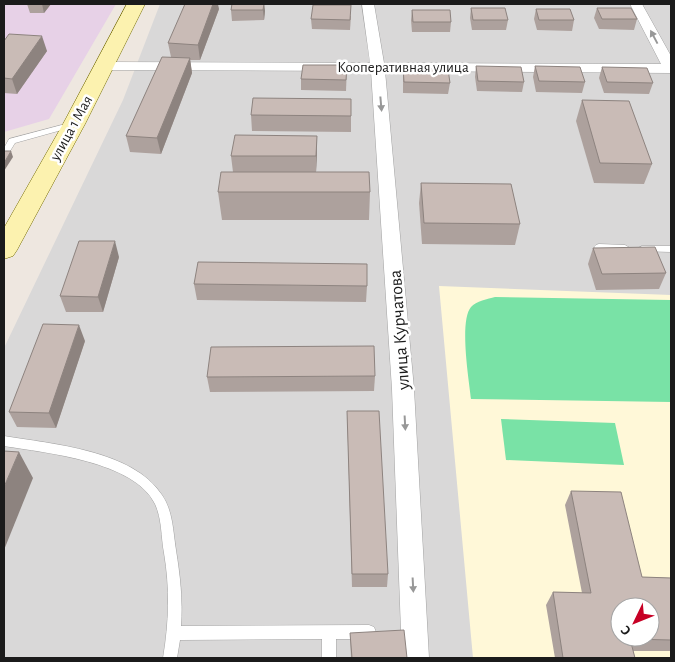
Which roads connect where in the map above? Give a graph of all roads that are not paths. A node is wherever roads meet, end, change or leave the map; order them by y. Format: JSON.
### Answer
{"nodes":[{"id":1,"x":136,"y":4,"type":"edge"},
{"id":2,"x":368,"y":4,"type":"edge"},
{"id":3,"x":636,"y":4,"type":"edge"},
{"id":4,"x":105,"y":66,"type":"junction"},
{"id":5,"x":378,"y":67,"type":"junction"},
{"id":6,"x":671,"y":68,"type":"edge"},
{"id":7,"x":74,"y":124,"type":"junction"},
{"id":8,"x":4,"y":154,"type":"edge"},
{"id":9,"x":6,"y":240,"type":"edge"},
{"id":10,"x":599,"y":247,"type":"edge"},
{"id":11,"x":671,"y":249,"type":"edge"},
{"id":12,"x":4,"y":441,"type":"edge"},
{"id":13,"x":329,"y":632,"type":"junction"},
{"id":14,"x":386,"y":632,"type":"edge"},
{"id":15,"x":176,"y":633,"type":"junction"},
{"id":16,"x":170,"y":658,"type":"edge"},
{"id":17,"x":329,"y":658,"type":"edge"},
{"id":18,"x":416,"y":658,"type":"edge"}],
"edges":[{"from":1,"to":4,"type":"main road","name":"улица 1 Мая"},
{"from":2,"to":5,"type":"street","name":"улица Курчатова"},
{"from":6,"to":3,"type":"street","one_way":true},
{"from":4,"to":5,"type":"street","name":"Кооперативная улица"},
{"from":4,"to":7,"type":"main road","name":"улица 1 Мая"},
{"from":5,"to":6,"type":"street","name":"Кооперативная улица"},
{"from":5,"to":18,"type":"street","name":"улица Курчатова","one_way":true},
{"from":7,"to":8,"type":"lane"},
{"from":7,"to":9,"type":"main road","name":"улица 1 Мая"},
{"from":10,"to":11,"type":"lane"},
{"from":12,"to":15,"type":"lane"},
{"from":13,"to":14,"type":"lane"},
{"from":13,"to":15,"type":"lane"},
{"from":13,"to":17,"type":"lane"},
{"from":15,"to":16,"type":"lane"}]}
